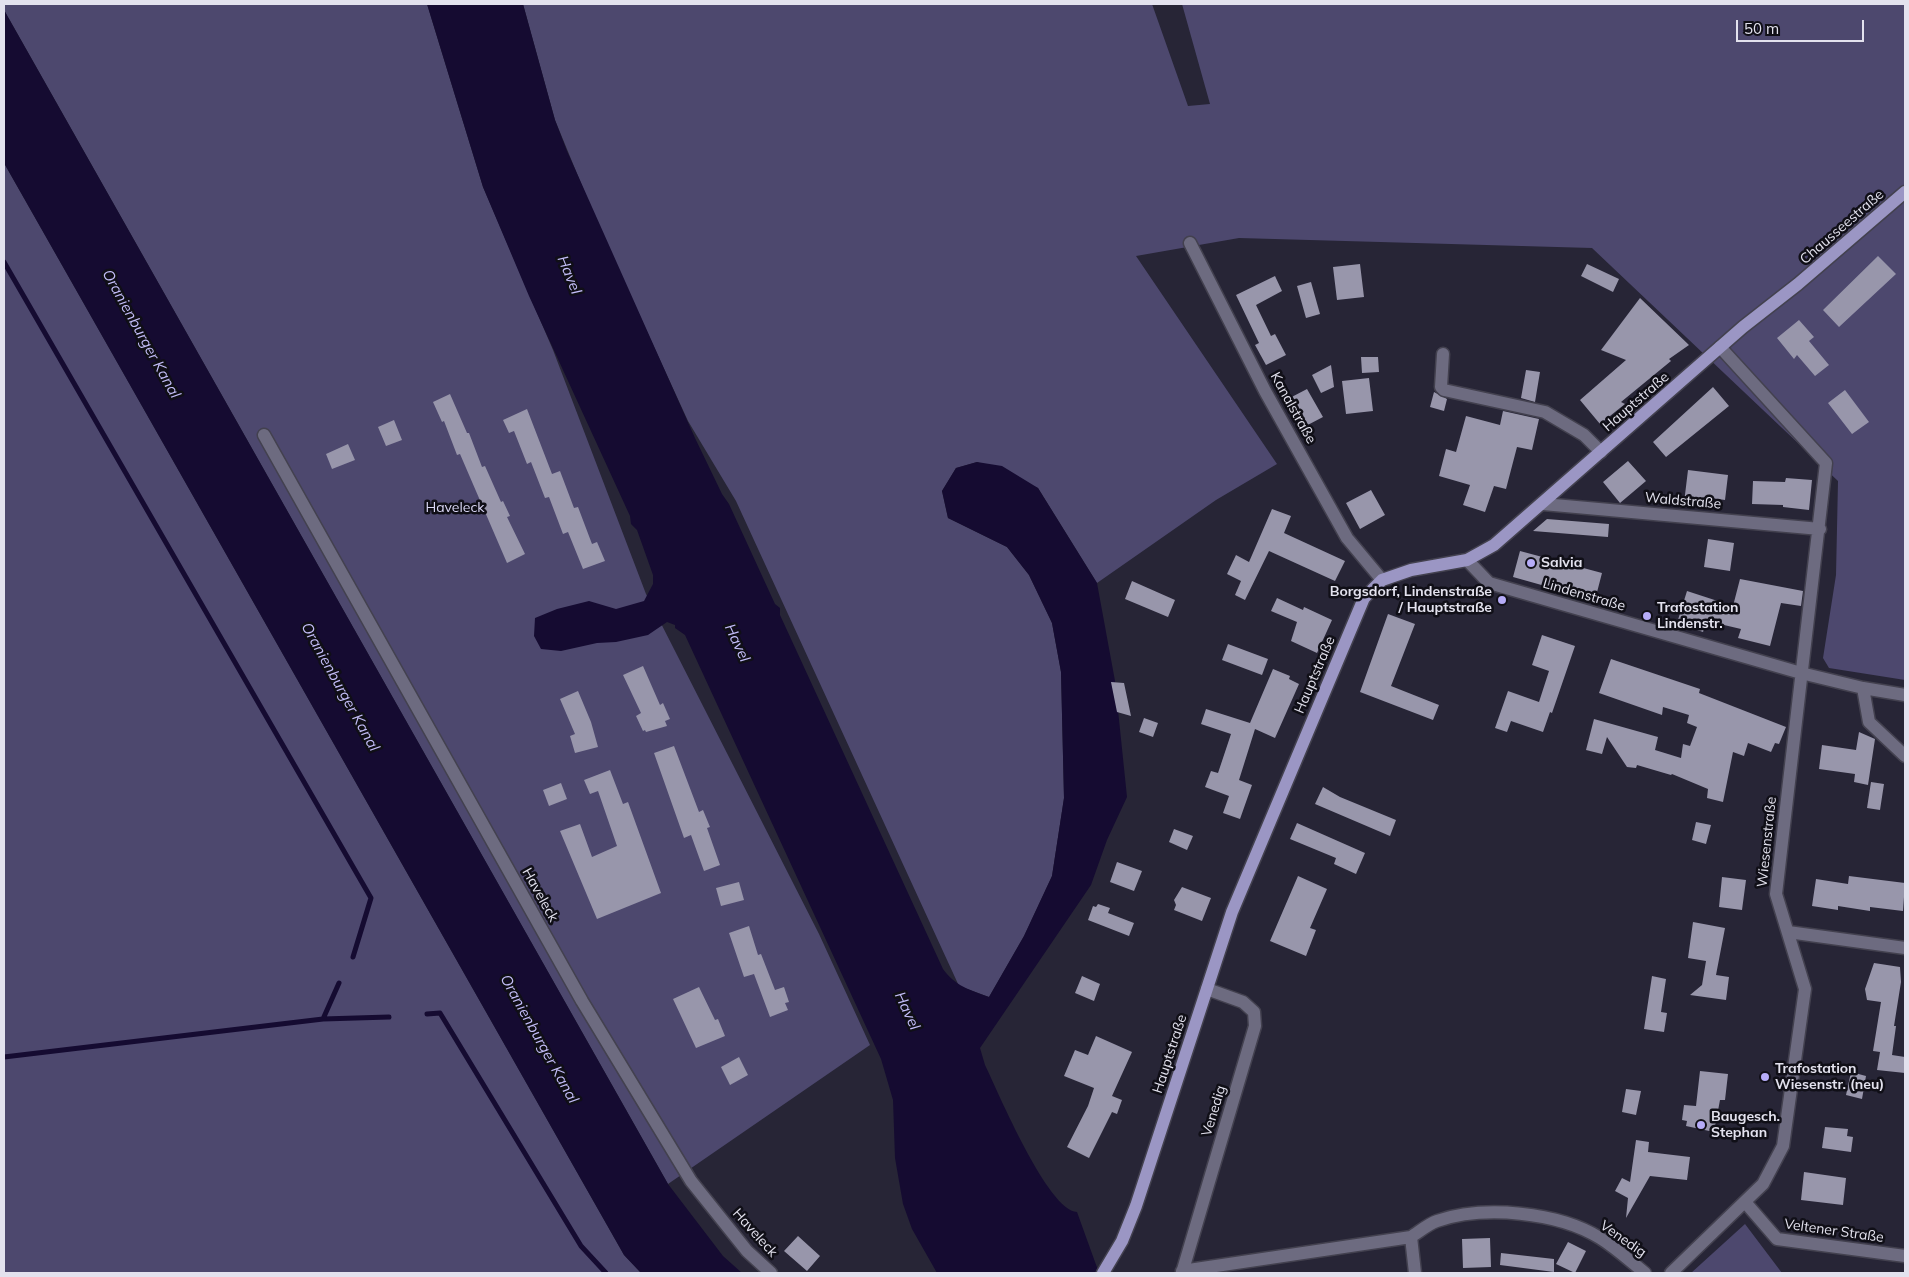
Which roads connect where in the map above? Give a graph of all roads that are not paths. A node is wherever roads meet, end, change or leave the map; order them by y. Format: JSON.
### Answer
{"nodes":[{"id":1,"x":1905,"y":192,"type":"edge"},
{"id":2,"x":1190,"y":243,"type":"dead end"},
{"id":3,"x":1798,"y":284,"type":"joint"},
{"id":4,"x":1720,"y":348,"type":"junction"},
{"id":5,"x":1444,"y":354,"type":"dead end"},
{"id":6,"x":264,"y":435,"type":"dead end"},
{"id":7,"x":1601,"y":452,"type":"junction"},
{"id":8,"x":1543,"y":504,"type":"junction"},
{"id":9,"x":1820,"y":529,"type":"junction"},
{"id":10,"x":1467,"y":560,"type":"junction"},
{"id":11,"x":1382,"y":580,"type":"junction"},
{"id":12,"x":1802,"y":673,"type":"junction"},
{"id":13,"x":1863,"y":688,"type":"junction"},
{"id":14,"x":1905,"y":695,"type":"edge"},
{"id":15,"x":1905,"y":756,"type":"edge"},
{"id":16,"x":1788,"y":932,"type":"junction"},
{"id":17,"x":1905,"y":948,"type":"edge"},
{"id":18,"x":1206,"y":989,"type":"junction"},
{"id":19,"x":1744,"y":1202,"type":"junction"},
{"id":20,"x":1411,"y":1236,"type":"junction"},
{"id":21,"x":1905,"y":1256,"type":"edge"},
{"id":22,"x":1182,"y":1272,"type":"edge"},
{"id":23,"x":771,"y":1273,"type":"edge"},
{"id":24,"x":1103,"y":1273,"type":"edge"},
{"id":25,"x":1415,"y":1273,"type":"edge"},
{"id":26,"x":1644,"y":1273,"type":"edge"},
{"id":27,"x":1671,"y":1273,"type":"edge"}],
"edges":[{"from":1,"to":3,"type":"main road","name":"Chausseestraße"},
{"from":2,"to":11,"type":"street","name":"Kanalstraße"},
{"from":3,"to":4,"type":"main road","name":"Hauptstraße"},
{"from":4,"to":7,"type":"main road","name":"Hauptstraße"},
{"from":4,"to":9,"type":"street"},
{"from":5,"to":7,"type":"street"},
{"from":6,"to":23,"type":"street","name":"Haveleck"},
{"from":7,"to":8,"type":"main road","name":"Hauptstraße"},
{"from":8,"to":9,"type":"street","name":"Waldstraße"},
{"from":8,"to":10,"type":"main road","name":"Hauptstraße"},
{"from":9,"to":12,"type":"street"},
{"from":10,"to":11,"type":"main road","name":"Hauptstraße"},
{"from":10,"to":12,"type":"street","name":"Lindenstraße"},
{"from":11,"to":18,"type":"main road","name":"Hauptstraße"},
{"from":12,"to":13,"type":"street","name":"Lindenstraße"},
{"from":12,"to":16,"type":"street","name":"Wiesenstraße"},
{"from":13,"to":14,"type":"street","name":"Lindenstraße"},
{"from":13,"to":15,"type":"street"},
{"from":16,"to":17,"type":"street"},
{"from":16,"to":19,"type":"street","name":"Wiesenstraße"},
{"from":18,"to":22,"type":"street","name":"Venedig"},
{"from":18,"to":24,"type":"main road","name":"Hauptstraße"},
{"from":19,"to":21,"type":"street","name":"Veltener Straße"},
{"from":19,"to":27,"type":"street"},
{"from":20,"to":22,"type":"street","name":"Venedig"},
{"from":20,"to":25,"type":"street"},
{"from":20,"to":26,"type":"street","name":"Venedig"}]}
